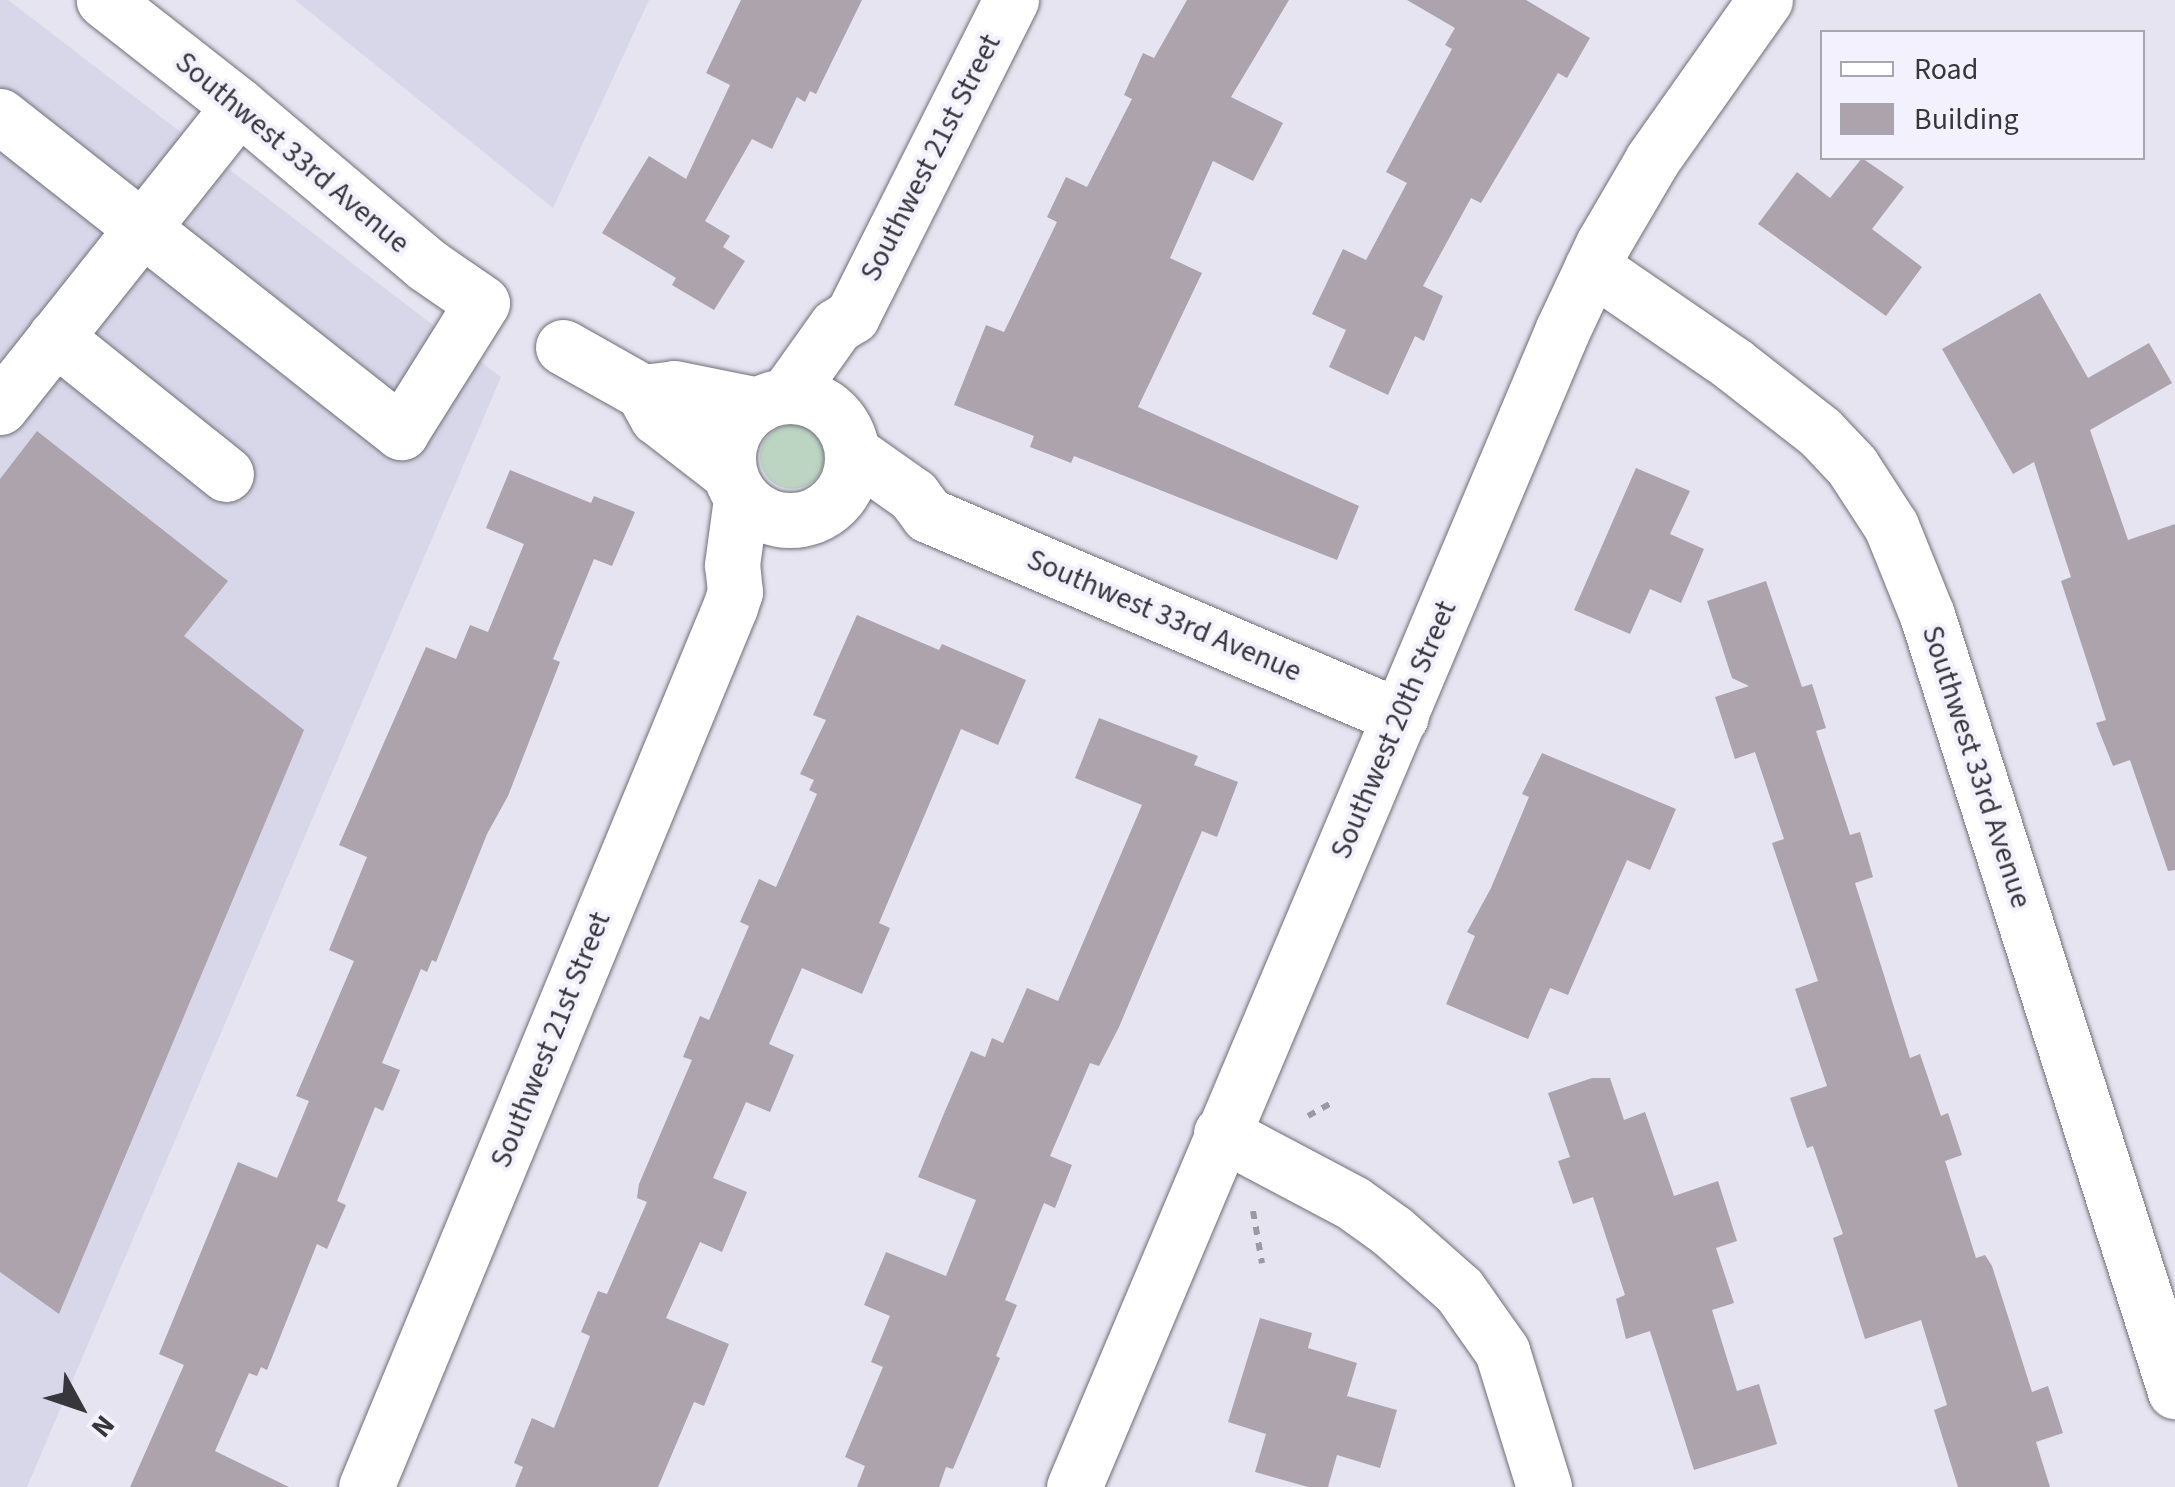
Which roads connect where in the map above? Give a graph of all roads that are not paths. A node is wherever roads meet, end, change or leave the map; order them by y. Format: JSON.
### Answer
{"nodes":[{"id":1,"x":104,"y":0,"type":"edge"},
{"id":2,"x":1011,"y":0,"type":"edge"},
{"id":3,"x":1765,"y":0,"type":"edge"},
{"id":4,"x":239,"y":106,"type":"junction"},
{"id":5,"x":8,"y":137,"type":"edge"},
{"id":6,"x":142,"y":228,"type":"junction"},
{"id":7,"x":1592,"y":267,"type":"junction"},
{"id":8,"x":852,"y":316,"type":"junction"},
{"id":9,"x":55,"y":337,"type":"junction"},
{"id":10,"x":563,"y":347,"type":"dead end"},
{"id":11,"x":643,"y":392,"type":"junction"},
{"id":12,"x":772,"y":400,"type":"junction"},
{"id":13,"x":0,"y":407,"type":"edge"},
{"id":14,"x":848,"y":439,"type":"junction"},
{"id":15,"x":226,"y":474,"type":"dead end"},
{"id":16,"x":735,"y":486,"type":"junction"},
{"id":17,"x":814,"y":515,"type":"junction"},
{"id":18,"x":928,"y":515,"type":"junction"},
{"id":19,"x":735,"y":592,"type":"junction"},
{"id":20,"x":1401,"y":717,"type":"junction"},
{"id":21,"x":1221,"y":1133,"type":"junction"},
{"id":22,"x":2175,"y":1391,"type":"edge"},
{"id":23,"x":366,"y":1487,"type":"edge"},
{"id":24,"x":1074,"y":1487,"type":"edge"},
{"id":25,"x":1544,"y":1487,"type":"edge"}],
"edges":[{"from":1,"to":4,"type":"street","name":"Southwest 33rd Avenue"},
{"from":2,"to":8,"type":"street","name":"Southwest 21st Street"},
{"from":3,"to":7,"type":"street","name":"Southwest 20th Street"},
{"from":4,"to":6,"type":"street"},
{"from":4,"to":6,"type":"street","name":"Southwest 33rd Avenue"},
{"from":5,"to":6,"type":"street"},
{"from":6,"to":9,"type":"street"},
{"from":7,"to":20,"type":"street","name":"Southwest 20th Street"},
{"from":7,"to":22,"type":"street","name":"Southwest 33rd Avenue"},
{"from":8,"to":12,"type":"street","name":"Southwest 21st Street"},
{"from":8,"to":14,"type":"street","name":"Southwest 21st Street"},
{"from":9,"to":13,"type":"street"},
{"from":9,"to":15,"type":"street"},
{"from":10,"to":11,"type":"street"},
{"from":11,"to":12,"type":"street"},
{"from":11,"to":16,"type":"street"},
{"from":12,"to":14,"type":"street"},
{"from":12,"to":16,"type":"street"},
{"from":14,"to":17,"type":"street"},
{"from":14,"to":18,"type":"street","name":"Southwest 33rd Avenue"},
{"from":16,"to":17,"type":"street"},
{"from":16,"to":19,"type":"street","name":"Southwest 21st Street"},
{"from":17,"to":18,"type":"street","name":"Southwest 33rd Avenue"},
{"from":17,"to":19,"type":"street","name":"Southwest 21st Street"},
{"from":18,"to":20,"type":"street","name":"Southwest 33rd Avenue"},
{"from":19,"to":23,"type":"street","name":"Southwest 21st Street"},
{"from":20,"to":21,"type":"street","name":"Southwest 20th Street"},
{"from":21,"to":24,"type":"street","name":"Southwest 20th Street"},
{"from":21,"to":25,"type":"street"}]}
